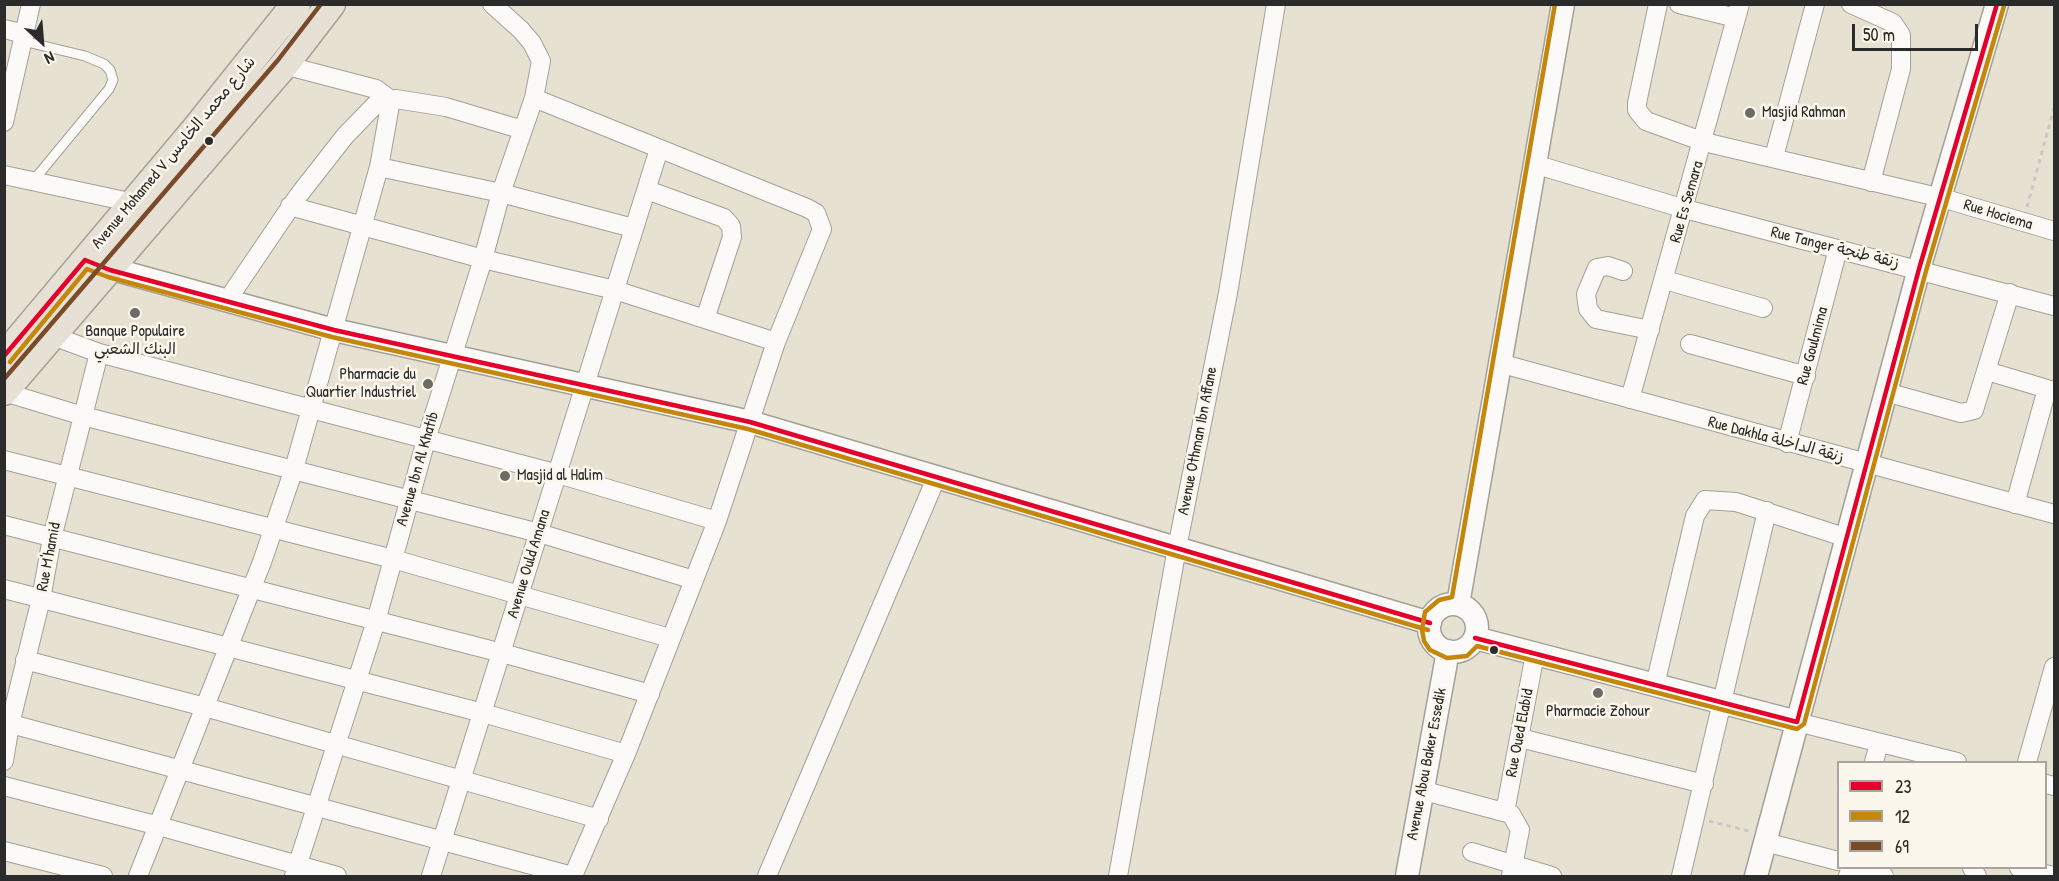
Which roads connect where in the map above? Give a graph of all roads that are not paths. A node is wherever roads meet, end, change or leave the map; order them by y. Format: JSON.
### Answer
{"nodes":[{"id":1,"x":31,"y":4,"type":"edge"},
{"id":2,"x":296,"y":4,"type":"edge"},
{"id":3,"x":331,"y":4,"type":"edge"},
{"id":4,"x":492,"y":4,"type":"edge"},
{"id":5,"x":1276,"y":4,"type":"edge"},
{"id":6,"x":1563,"y":4,"type":"edge"},
{"id":7,"x":1658,"y":4,"type":"edge"},
{"id":8,"x":1679,"y":4,"type":"edge"},
{"id":9,"x":1815,"y":4,"type":"edge"},
{"id":10,"x":1851,"y":4,"type":"edge"},
{"id":11,"x":1997,"y":4,"type":"edge"},
{"id":12,"x":1738,"y":11,"type":"edge"},
{"id":13,"x":4,"y":29,"type":"edge"},
{"id":14,"x":24,"y":38,"type":"junction"},
{"id":15,"x":284,"y":65,"type":"junction"},
{"id":16,"x":8,"y":97,"type":"edge"},
{"id":17,"x":534,"y":98,"type":"junction"},
{"id":18,"x":391,"y":100,"type":"junction"},
{"id":19,"x":4,"y":122,"type":"edge"},
{"id":20,"x":523,"y":130,"type":"junction"},
{"id":21,"x":1704,"y":142,"type":"junction"},
{"id":22,"x":659,"y":149,"type":"junction"},
{"id":23,"x":1774,"y":157,"type":"junction"},
{"id":24,"x":1534,"y":164,"type":"junction"},
{"id":25,"x":378,"y":166,"type":"junction"},
{"id":26,"x":5,"y":176,"type":"edge"},
{"id":27,"x":33,"y":181,"type":"junction"},
{"id":28,"x":1871,"y":182,"type":"junction"},
{"id":29,"x":647,"y":189,"type":"junction"},
{"id":30,"x":501,"y":193,"type":"junction"},
{"id":31,"x":1942,"y":198,"type":"junction"},
{"id":32,"x":134,"y":203,"type":"junction"},
{"id":33,"x":290,"y":206,"type":"junction"},
{"id":34,"x":1685,"y":209,"type":"junction"},
{"id":35,"x":361,"y":227,"type":"junction"},
{"id":36,"x":633,"y":228,"type":"junction"},
{"id":37,"x":2055,"y":231,"type":"edge"},
{"id":38,"x":1838,"y":249,"type":"junction"},
{"id":39,"x":483,"y":258,"type":"junction"},
{"id":40,"x":97,"y":265,"type":"junction"},
{"id":41,"x":1919,"y":269,"type":"junction"},
{"id":42,"x":1623,"y":271,"type":"dead end"},
{"id":43,"x":1665,"y":280,"type":"junction"},
{"id":44,"x":615,"y":290,"type":"junction"},
{"id":45,"x":2010,"y":293,"type":"junction"},
{"id":46,"x":226,"y":302,"type":"junction"},
{"id":47,"x":2055,"y":306,"type":"edge"},
{"id":48,"x":1763,"y":308,"type":"dead end"},
{"id":49,"x":705,"y":319,"type":"junction"},
{"id":50,"x":334,"y":330,"type":"junction"},
{"id":51,"x":1650,"y":330,"type":"junction"},
{"id":52,"x":53,"y":336,"type":"junction"},
{"id":53,"x":776,"y":342,"type":"junction"},
{"id":54,"x":1689,"y":344,"type":"dead end"},
{"id":55,"x":99,"y":353,"type":"junction"},
{"id":56,"x":4,"y":357,"type":"edge"},
{"id":57,"x":451,"y":357,"type":"junction"},
{"id":58,"x":1499,"y":363,"type":"junction"},
{"id":59,"x":1987,"y":371,"type":"junction"},
{"id":60,"x":1806,"y":376,"type":"junction"},
{"id":61,"x":584,"y":387,"type":"junction"},
{"id":62,"x":2051,"y":390,"type":"edge"},
{"id":63,"x":4,"y":392,"type":"edge"},
{"id":64,"x":1886,"y":392,"type":"junction"},
{"id":65,"x":1630,"y":399,"type":"junction"},
{"id":66,"x":311,"y":410,"type":"junction"},
{"id":67,"x":83,"y":416,"type":"junction"},
{"id":68,"x":750,"y":422,"type":"junction"},
{"id":69,"x":426,"y":440,"type":"junction"},
{"id":70,"x":1787,"y":443,"type":"junction"},
{"id":71,"x":4,"y":460,"type":"edge"},
{"id":72,"x":1866,"y":465,"type":"junction"},
{"id":73,"x":294,"y":470,"type":"junction"},
{"id":74,"x":558,"y":474,"type":"junction"},
{"id":75,"x":67,"y":476,"type":"junction"},
{"id":76,"x":937,"y":476,"type":"junction"},
{"id":77,"x":409,"y":500,"type":"junction"},
{"id":78,"x":2015,"y":504,"type":"junction"},
{"id":79,"x":1767,"y":511,"type":"junction"},
{"id":80,"x":2055,"y":514,"type":"edge"},
{"id":81,"x":717,"y":521,"type":"junction"},
{"id":82,"x":4,"y":525,"type":"edge"},
{"id":83,"x":272,"y":529,"type":"junction"},
{"id":84,"x":539,"y":533,"type":"junction"},
{"id":85,"x":52,"y":538,"type":"junction"},
{"id":86,"x":1847,"y":538,"type":"junction"},
{"id":87,"x":1177,"y":548,"type":"junction"},
{"id":88,"x":393,"y":560,"type":"junction"},
{"id":89,"x":694,"y":580,"type":"junction"},
{"id":90,"x":4,"y":589,"type":"edge"},
{"id":91,"x":252,"y":589,"type":"junction"},
{"id":92,"x":519,"y":597,"type":"junction"},
{"id":93,"x":41,"y":598,"type":"junction"},
{"id":94,"x":1458,"y":604,"type":"junction"},
{"id":95,"x":376,"y":621,"type":"junction"},
{"id":96,"x":1430,"y":623,"type":"junction"},
{"id":97,"x":670,"y":638,"type":"junction"},
{"id":98,"x":1475,"y":638,"type":"junction"},
{"id":99,"x":228,"y":648,"type":"junction"},
{"id":100,"x":1448,"y":651,"type":"junction"},
{"id":101,"x":502,"y":653,"type":"junction"},
{"id":102,"x":1535,"y":654,"type":"junction"},
{"id":103,"x":25,"y":660,"type":"junction"},
{"id":104,"x":2055,"y":667,"type":"edge"},
{"id":105,"x":355,"y":680,"type":"junction"},
{"id":106,"x":1655,"y":685,"type":"junction"},
{"id":107,"x":650,"y":694,"type":"junction"},
{"id":108,"x":1724,"y":702,"type":"junction"},
{"id":109,"x":205,"y":708,"type":"junction"},
{"id":110,"x":483,"y":713,"type":"junction"},
{"id":111,"x":1797,"y":722,"type":"junction"},
{"id":112,"x":7,"y":723,"type":"edge"},
{"id":113,"x":1520,"y":738,"type":"junction"},
{"id":114,"x":1878,"y":743,"type":"junction"},
{"id":115,"x":334,"y":746,"type":"junction"},
{"id":116,"x":626,"y":754,"type":"junction"},
{"id":117,"x":4,"y":761,"type":"edge"},
{"id":118,"x":1874,"y":761,"type":"edge"},
{"id":119,"x":1953,"y":761,"type":"edge"},
{"id":120,"x":2027,"y":761,"type":"edge"},
{"id":121,"x":182,"y":769,"type":"junction"},
{"id":122,"x":462,"y":781,"type":"junction"},
{"id":123,"x":1704,"y":784,"type":"junction"},
{"id":124,"x":4,"y":786,"type":"edge"},
{"id":125,"x":1421,"y":790,"type":"junction"},
{"id":126,"x":316,"y":805,"type":"junction"},
{"id":127,"x":1504,"y":812,"type":"junction"},
{"id":128,"x":599,"y":819,"type":"junction"},
{"id":129,"x":159,"y":826,"type":"junction"},
{"id":130,"x":1766,"y":839,"type":"junction"},
{"id":131,"x":442,"y":841,"type":"junction"},
{"id":132,"x":4,"y":851,"type":"edge"},
{"id":133,"x":1472,"y":852,"type":"dead end"},
{"id":134,"x":1837,"y":860,"type":"edge"},
{"id":135,"x":50,"y":869,"type":"edge"},
{"id":136,"x":1870,"y":869,"type":"edge"},
{"id":137,"x":2027,"y":869,"type":"edge"},
{"id":138,"x":296,"y":871,"type":"edge"},
{"id":139,"x":1512,"y":871,"type":"edge"},
{"id":140,"x":103,"y":876,"type":"edge"},
{"id":141,"x":138,"y":876,"type":"edge"},
{"id":142,"x":337,"y":876,"type":"edge"},
{"id":143,"x":432,"y":876,"type":"edge"},
{"id":144,"x":573,"y":876,"type":"edge"},
{"id":145,"x":767,"y":876,"type":"edge"},
{"id":146,"x":1118,"y":876,"type":"edge"},
{"id":147,"x":1407,"y":876,"type":"edge"},
{"id":148,"x":1552,"y":876,"type":"edge"},
{"id":149,"x":1681,"y":876,"type":"edge"},
{"id":150,"x":1756,"y":876,"type":"edge"},
{"id":151,"x":1884,"y":876,"type":"edge"},
{"id":152,"x":2055,"y":876,"type":"edge"}],
"edges":[{"from":1,"to":14,"type":"street"},
{"from":2,"to":32,"type":"main road","name":"Avenue Mohamed V شارع محمد الخامس"},
{"from":3,"to":15,"type":"main road","name":"Avenue Mohamed V شارع محمد الخامس"},
{"from":4,"to":17,"type":"street","name":"Avenue Ibn Al Khatib"},
{"from":5,"to":87,"type":"street","name":"Avenue Othman Ibn Affane"},
{"from":6,"to":24,"type":"street"},
{"from":7,"to":21,"type":"street","name":"Rue Hociema"},
{"from":8,"to":12,"type":"street"},
{"from":9,"to":23,"type":"street"},
{"from":10,"to":28,"type":"street"},
{"from":11,"to":31,"type":"street"},
{"from":12,"to":21,"type":"street","name":"Rue Es Semara"},
{"from":13,"to":14,"type":"street"},
{"from":14,"to":16,"type":"street"},
{"from":14,"to":27,"type":"lane"},
{"from":15,"to":18,"type":"street"},
{"from":15,"to":40,"type":"main road","name":"Avenue Mohamed V شارع محمد الخامس"},
{"from":16,"to":19,"type":"street"},
{"from":17,"to":20,"type":"street","name":"Avenue Ibn Al Khatib"},
{"from":17,"to":22,"type":"street"},
{"from":18,"to":20,"type":"street"},
{"from":18,"to":25,"type":"street"},
{"from":18,"to":33,"type":"street"},
{"from":20,"to":30,"type":"street","name":"Avenue Ibn Al Khatib"},
{"from":21,"to":23,"type":"street","name":"Rue Hociema"},
{"from":21,"to":34,"type":"street","name":"Rue Es Semara"},
{"from":22,"to":29,"type":"street","name":"Avenue Ould Amana"},
{"from":22,"to":53,"type":"street"},
{"from":23,"to":28,"type":"street","name":"Rue Hociema"},
{"from":24,"to":34,"type":"street","name":"Rue Tanger زنقة طنجة"},
{"from":24,"to":58,"type":"street"},
{"from":25,"to":30,"type":"street"},
{"from":25,"to":35,"type":"street"},
{"from":26,"to":27,"type":"street"},
{"from":27,"to":32,"type":"street"},
{"from":28,"to":31,"type":"street","name":"Rue Hociema"},
{"from":29,"to":36,"type":"street","name":"Avenue Ould Amana"},
{"from":29,"to":49,"type":"street"},
{"from":30,"to":36,"type":"street"},
{"from":30,"to":39,"type":"street","name":"Avenue Ibn Al Khatib"},
{"from":31,"to":37,"type":"street","name":"Rue Hociema"},
{"from":31,"to":41,"type":"street"},
{"from":32,"to":40,"type":"main road","name":"Avenue Mohamed V شارع محمد الخامس"},
{"from":33,"to":35,"type":"street"},
{"from":33,"to":46,"type":"street"},
{"from":34,"to":38,"type":"street","name":"Rue Tanger زنقة طنجة"},
{"from":34,"to":43,"type":"street","name":"Rue Es Semara"},
{"from":35,"to":39,"type":"street"},
{"from":35,"to":50,"type":"street"},
{"from":36,"to":44,"type":"street","name":"Avenue Ould Amana"},
{"from":38,"to":41,"type":"street","name":"Rue Tanger زنقة طنجة"},
{"from":38,"to":60,"type":"street","name":"Rue Goulmima"},
{"from":39,"to":44,"type":"street"},
{"from":39,"to":57,"type":"street","name":"Avenue Ibn Al Khatib"},
{"from":40,"to":46,"type":"street"},
{"from":40,"to":52,"type":"main road","name":"Avenue Mohamed V شارع محمد الخامس"},
{"from":40,"to":56,"type":"main road","name":"Avenue Mohamed V شارع محمد الخامس"},
{"from":41,"to":45,"type":"street","name":"Rue Tanger زنقة طنجة"},
{"from":41,"to":64,"type":"street"},
{"from":42,"to":51,"type":"street"},
{"from":43,"to":48,"type":"street"},
{"from":43,"to":51,"type":"street","name":"Rue Es Semara"},
{"from":44,"to":49,"type":"street"},
{"from":44,"to":61,"type":"street","name":"Avenue Ould Amana"},
{"from":45,"to":47,"type":"street","name":"Rue Tanger زنقة طنجة"},
{"from":45,"to":59,"type":"street"},
{"from":46,"to":50,"type":"street"},
{"from":49,"to":53,"type":"street"},
{"from":50,"to":57,"type":"street"},
{"from":50,"to":66,"type":"street"},
{"from":51,"to":65,"type":"street","name":"Rue Es Semara"},
{"from":52,"to":55,"type":"street"},
{"from":52,"to":63,"type":"main road","name":"Avenue Mohamed V شارع محمد الخامس"},
{"from":53,"to":68,"type":"street"},
{"from":54,"to":60,"type":"street"},
{"from":55,"to":66,"type":"street"},
{"from":55,"to":67,"type":"street","name":"Rue M'hamid"},
{"from":57,"to":61,"type":"street"},
{"from":57,"to":69,"type":"street","name":"Avenue Ibn Al Khatib"},
{"from":58,"to":65,"type":"street","name":"Rue Dakhla زنقة الداخلة"},
{"from":58,"to":94,"type":"street"},
{"from":59,"to":62,"type":"street"},
{"from":59,"to":64,"type":"street"},
{"from":60,"to":70,"type":"street","name":"Rue Goulmima"},
{"from":61,"to":68,"type":"street"},
{"from":61,"to":74,"type":"street","name":"Avenue Ould Amana"},
{"from":62,"to":78,"type":"street"},
{"from":63,"to":67,"type":"street"},
{"from":64,"to":72,"type":"street"},
{"from":65,"to":70,"type":"street","name":"Rue Dakhla زنقة الداخلة"},
{"from":66,"to":69,"type":"street"},
{"from":66,"to":73,"type":"street"},
{"from":67,"to":73,"type":"street"},
{"from":67,"to":75,"type":"street","name":"Rue M'hamid"},
{"from":68,"to":76,"type":"street"},
{"from":68,"to":81,"type":"street"},
{"from":69,"to":74,"type":"street"},
{"from":69,"to":77,"type":"street","name":"Avenue Ibn Al Khatib"},
{"from":70,"to":72,"type":"street","name":"Rue Dakhla زنقة الداخلة"},
{"from":71,"to":75,"type":"street"},
{"from":72,"to":78,"type":"street","name":"Rue Dakhla زنقة الداخلة"},
{"from":72,"to":86,"type":"street"},
{"from":73,"to":77,"type":"street"},
{"from":73,"to":83,"type":"street"},
{"from":74,"to":81,"type":"street"},
{"from":74,"to":84,"type":"street","name":"Avenue Ould Amana"},
{"from":75,"to":83,"type":"street"},
{"from":75,"to":85,"type":"street","name":"Rue M'hamid"},
{"from":76,"to":87,"type":"street"},
{"from":76,"to":145,"type":"street"},
{"from":77,"to":84,"type":"street"},
{"from":77,"to":88,"type":"street","name":"Avenue Ibn Al Khatib"},
{"from":78,"to":80,"type":"street","name":"Rue Dakhla زنقة الداخلة"},
{"from":79,"to":86,"type":"street"},
{"from":79,"to":106,"type":"street"},
{"from":79,"to":108,"type":"street"},
{"from":81,"to":89,"type":"street"},
{"from":82,"to":85,"type":"street"},
{"from":83,"to":88,"type":"street"},
{"from":83,"to":91,"type":"street"},
{"from":84,"to":89,"type":"street"},
{"from":84,"to":92,"type":"street","name":"Avenue Ould Amana"},
{"from":85,"to":91,"type":"street"},
{"from":85,"to":93,"type":"street","name":"Rue M'hamid"},
{"from":86,"to":111,"type":"street"},
{"from":87,"to":96,"type":"street"},
{"from":87,"to":146,"type":"street","name":"Avenue Othman Ibn Affane"},
{"from":88,"to":92,"type":"street"},
{"from":88,"to":95,"type":"street","name":"Avenue Ibn Al Khatib"},
{"from":89,"to":97,"type":"street"},
{"from":90,"to":93,"type":"street"},
{"from":91,"to":95,"type":"street"},
{"from":91,"to":99,"type":"street"},
{"from":92,"to":97,"type":"street"},
{"from":92,"to":101,"type":"street","name":"Avenue Ould Amana"},
{"from":93,"to":99,"type":"street"},
{"from":93,"to":103,"type":"street","name":"Rue M'hamid"},
{"from":94,"to":96,"type":"street"},
{"from":94,"to":98,"type":"street"},
{"from":95,"to":101,"type":"street"},
{"from":95,"to":105,"type":"street","name":"Avenue Ibn Al Khatib"},
{"from":96,"to":100,"type":"street"},
{"from":97,"to":107,"type":"street"},
{"from":98,"to":100,"type":"street"},
{"from":98,"to":102,"type":"street"},
{"from":99,"to":105,"type":"street"},
{"from":99,"to":109,"type":"street"},
{"from":100,"to":125,"type":"street","name":"Avenue Abou Baker Essedik"},
{"from":101,"to":107,"type":"street"},
{"from":101,"to":110,"type":"street","name":"Avenue Ould Amana"},
{"from":102,"to":106,"type":"street"},
{"from":102,"to":113,"type":"street","name":"Rue Oued Elabid"},
{"from":103,"to":109,"type":"street"},
{"from":103,"to":112,"type":"street","name":"Rue M'hamid"},
{"from":104,"to":120,"type":"street"},
{"from":105,"to":110,"type":"street"},
{"from":105,"to":115,"type":"street","name":"Avenue Ibn Al Khatib"},
{"from":106,"to":108,"type":"street"},
{"from":107,"to":116,"type":"street"},
{"from":108,"to":111,"type":"street"},
{"from":108,"to":123,"type":"street"},
{"from":109,"to":115,"type":"street"},
{"from":109,"to":121,"type":"street"},
{"from":110,"to":116,"type":"street"},
{"from":110,"to":122,"type":"street","name":"Avenue Ould Amana"},
{"from":111,"to":114,"type":"street"},
{"from":111,"to":130,"type":"street"},
{"from":112,"to":117,"type":"street","name":"Rue M'hamid"},
{"from":112,"to":121,"type":"street"},
{"from":113,"to":123,"type":"street"},
{"from":113,"to":127,"type":"street","name":"Rue Oued Elabid"},
{"from":114,"to":118,"type":"street"},
{"from":114,"to":119,"type":"street"},
{"from":115,"to":122,"type":"street"},
{"from":115,"to":126,"type":"street","name":"Avenue Ibn Al Khatib"},
{"from":116,"to":128,"type":"street"},
{"from":121,"to":126,"type":"street"},
{"from":121,"to":129,"type":"street"},
{"from":122,"to":128,"type":"street"},
{"from":122,"to":131,"type":"street","name":"Avenue Ould Amana"},
{"from":123,"to":149,"type":"street"},
{"from":124,"to":129,"type":"street"},
{"from":125,"to":127,"type":"street"},
{"from":125,"to":147,"type":"street","name":"Avenue Abou Baker Essedik"},
{"from":126,"to":131,"type":"street"},
{"from":126,"to":138,"type":"street","name":"Avenue Ibn Al Khatib"},
{"from":127,"to":139,"type":"street"},
{"from":128,"to":144,"type":"street"},
{"from":129,"to":138,"type":"street"},
{"from":129,"to":141,"type":"street"},
{"from":130,"to":134,"type":"street"},
{"from":130,"to":150,"type":"street"},
{"from":131,"to":143,"type":"street","name":"Avenue Ould Amana"},
{"from":131,"to":144,"type":"street"},
{"from":132,"to":135,"type":"street"},
{"from":133,"to":139,"type":"street"},
{"from":135,"to":140,"type":"street"},
{"from":136,"to":151,"type":"street"},
{"from":137,"to":152,"type":"street"},
{"from":138,"to":142,"type":"street"},
{"from":139,"to":148,"type":"street"}]}
